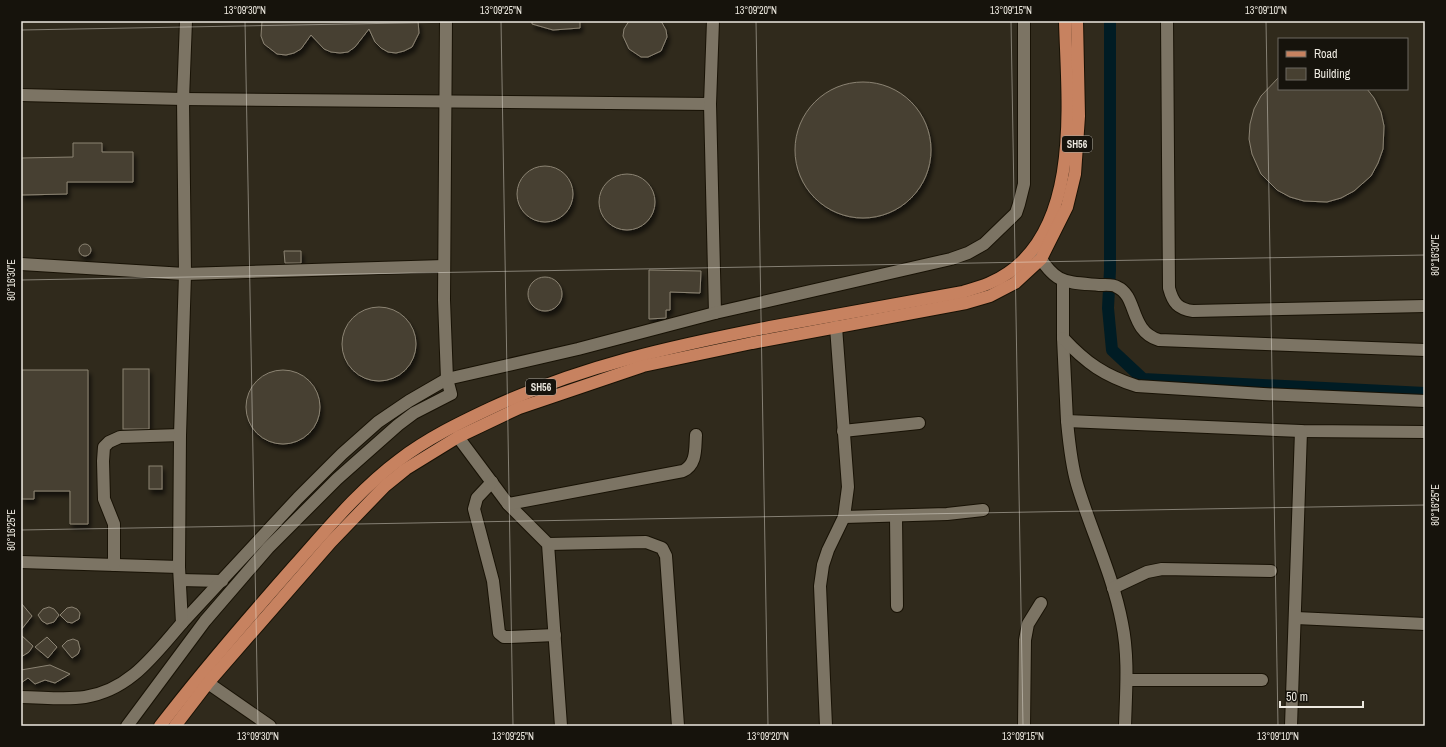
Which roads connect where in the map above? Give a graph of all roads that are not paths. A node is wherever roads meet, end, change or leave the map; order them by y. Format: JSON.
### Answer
{"nodes":[{"id":1,"x":186,"y":21,"type":"edge"},
{"id":2,"x":446,"y":21,"type":"edge"},
{"id":3,"x":712,"y":21,"type":"edge"},
{"id":4,"x":1024,"y":21,"type":"edge"},
{"id":5,"x":1066,"y":21,"type":"edge"},
{"id":6,"x":1077,"y":21,"type":"edge"},
{"id":7,"x":1168,"y":21,"type":"edge"},
{"id":8,"x":21,"y":95,"type":"edge"},
{"id":9,"x":183,"y":99,"type":"junction"},
{"id":10,"x":445,"y":101,"type":"junction"},
{"id":11,"x":710,"y":104,"type":"junction"},
{"id":12,"x":1034,"y":248,"type":"junction"},
{"id":13,"x":1041,"y":259,"type":"junction"},
{"id":14,"x":21,"y":264,"type":"edge"},
{"id":15,"x":444,"y":266,"type":"junction"},
{"id":16,"x":185,"y":274,"type":"junction"},
{"id":17,"x":1063,"y":281,"type":"junction"},
{"id":18,"x":1425,"y":306,"type":"edge"},
{"id":19,"x":715,"y":313,"type":"junction"},
{"id":20,"x":836,"y":327,"type":"junction"},
{"id":21,"x":1063,"y":338,"type":"junction"},
{"id":22,"x":1425,"y":350,"type":"edge"},
{"id":23,"x":448,"y":379,"type":"junction"},
{"id":24,"x":1425,"y":401,"type":"edge"},
{"id":25,"x":1067,"y":421,"type":"junction"},
{"id":26,"x":919,"y":423,"type":"dead end"},
{"id":27,"x":843,"y":431,"type":"junction"},
{"id":28,"x":1301,"y":431,"type":"junction"},
{"id":29,"x":1425,"y":432,"type":"edge"},
{"id":30,"x":180,"y":435,"type":"junction"},
{"id":31,"x":696,"y":435,"type":"dead end"},
{"id":32,"x":458,"y":437,"type":"junction"},
{"id":33,"x":492,"y":482,"type":"junction"},
{"id":34,"x":508,"y":504,"type":"junction"},
{"id":35,"x":983,"y":510,"type":"dead end"},
{"id":36,"x":896,"y":517,"type":"junction"},
{"id":37,"x":844,"y":518,"type":"junction"},
{"id":38,"x":548,"y":544,"type":"junction"},
{"id":39,"x":21,"y":562,"type":"edge"},
{"id":40,"x":114,"y":565,"type":"junction"},
{"id":41,"x":179,"y":567,"type":"junction"},
{"id":42,"x":1271,"y":571,"type":"dead end"},
{"id":43,"x":180,"y":580,"type":"junction"},
{"id":44,"x":222,"y":580,"type":"junction"},
{"id":45,"x":1113,"y":588,"type":"junction"},
{"id":46,"x":1041,"y":603,"type":"dead end"},
{"id":47,"x":897,"y":606,"type":"dead end"},
{"id":48,"x":1296,"y":618,"type":"junction"},
{"id":49,"x":182,"y":623,"type":"junction"},
{"id":50,"x":1425,"y":624,"type":"edge"},
{"id":51,"x":555,"y":634,"type":"junction"},
{"id":52,"x":1127,"y":680,"type":"junction"},
{"id":53,"x":1262,"y":680,"type":"dead end"},
{"id":54,"x":208,"y":683,"type":"junction"},
{"id":55,"x":21,"y":697,"type":"edge"},
{"id":56,"x":127,"y":726,"type":"edge"},
{"id":57,"x":160,"y":726,"type":"edge"},
{"id":58,"x":175,"y":726,"type":"edge"},
{"id":59,"x":270,"y":726,"type":"edge"},
{"id":60,"x":562,"y":726,"type":"edge"},
{"id":61,"x":678,"y":726,"type":"edge"},
{"id":62,"x":826,"y":726,"type":"edge"},
{"id":63,"x":1024,"y":726,"type":"edge"},
{"id":64,"x":1125,"y":726,"type":"edge"},
{"id":65,"x":1291,"y":726,"type":"edge"}],
"edges":[{"from":1,"to":9,"type":"lane"},
{"from":2,"to":10,"type":"lane"},
{"from":3,"to":11,"type":"lane"},
{"from":4,"to":19,"type":"lane"},
{"from":5,"to":12,"type":"main road","number":"SH56"},
{"from":6,"to":13,"type":"main road","number":"SH56"},
{"from":7,"to":18,"type":"lane"},
{"from":8,"to":9,"type":"lane"},
{"from":9,"to":10,"type":"lane"},
{"from":9,"to":16,"type":"lane"},
{"from":10,"to":11,"type":"lane"},
{"from":10,"to":15,"type":"lane"},
{"from":11,"to":19,"type":"lane"},
{"from":12,"to":13,"type":"lane"},
{"from":12,"to":57,"type":"main road","number":"SH56"},
{"from":13,"to":17,"type":"lane"},
{"from":13,"to":20,"type":"main road","number":"SH56"},
{"from":14,"to":16,"type":"lane"},
{"from":15,"to":16,"type":"lane"},
{"from":15,"to":23,"type":"lane"},
{"from":16,"to":30,"type":"lane"},
{"from":17,"to":21,"type":"lane"},
{"from":17,"to":22,"type":"lane"},
{"from":19,"to":23,"type":"lane"},
{"from":20,"to":27,"type":"lane"},
{"from":20,"to":32,"type":"main road","number":"SH56"},
{"from":21,"to":24,"type":"lane"},
{"from":21,"to":25,"type":"lane"},
{"from":23,"to":44,"type":"lane"},
{"from":23,"to":56,"type":"lane"},
{"from":25,"to":28,"type":"lane"},
{"from":25,"to":45,"type":"lane"},
{"from":26,"to":27,"type":"lane"},
{"from":27,"to":37,"type":"lane"},
{"from":28,"to":29,"type":"lane"},
{"from":28,"to":48,"type":"lane"},
{"from":30,"to":40,"type":"lane"},
{"from":30,"to":41,"type":"lane"},
{"from":31,"to":34,"type":"lane"},
{"from":32,"to":33,"type":"lane"},
{"from":32,"to":54,"type":"main road","number":"SH56"},
{"from":33,"to":34,"type":"lane"},
{"from":33,"to":51,"type":"lane"},
{"from":34,"to":38,"type":"lane"},
{"from":35,"to":36,"type":"lane"},
{"from":36,"to":37,"type":"lane"},
{"from":36,"to":47,"type":"lane"},
{"from":37,"to":62,"type":"lane"},
{"from":38,"to":51,"type":"lane"},
{"from":38,"to":61,"type":"lane"},
{"from":39,"to":40,"type":"lane"},
{"from":40,"to":41,"type":"lane"},
{"from":41,"to":43,"type":"lane"},
{"from":42,"to":45,"type":"lane"},
{"from":43,"to":44,"type":"lane"},
{"from":43,"to":49,"type":"lane"},
{"from":44,"to":49,"type":"lane"},
{"from":45,"to":52,"type":"lane"},
{"from":46,"to":63,"type":"lane"},
{"from":48,"to":50,"type":"lane"},
{"from":48,"to":65,"type":"lane"},
{"from":49,"to":55,"type":"lane"},
{"from":51,"to":60,"type":"lane"},
{"from":52,"to":53,"type":"lane"},
{"from":52,"to":64,"type":"lane"},
{"from":54,"to":58,"type":"main road","number":"SH56"},
{"from":54,"to":59,"type":"lane"}]}
